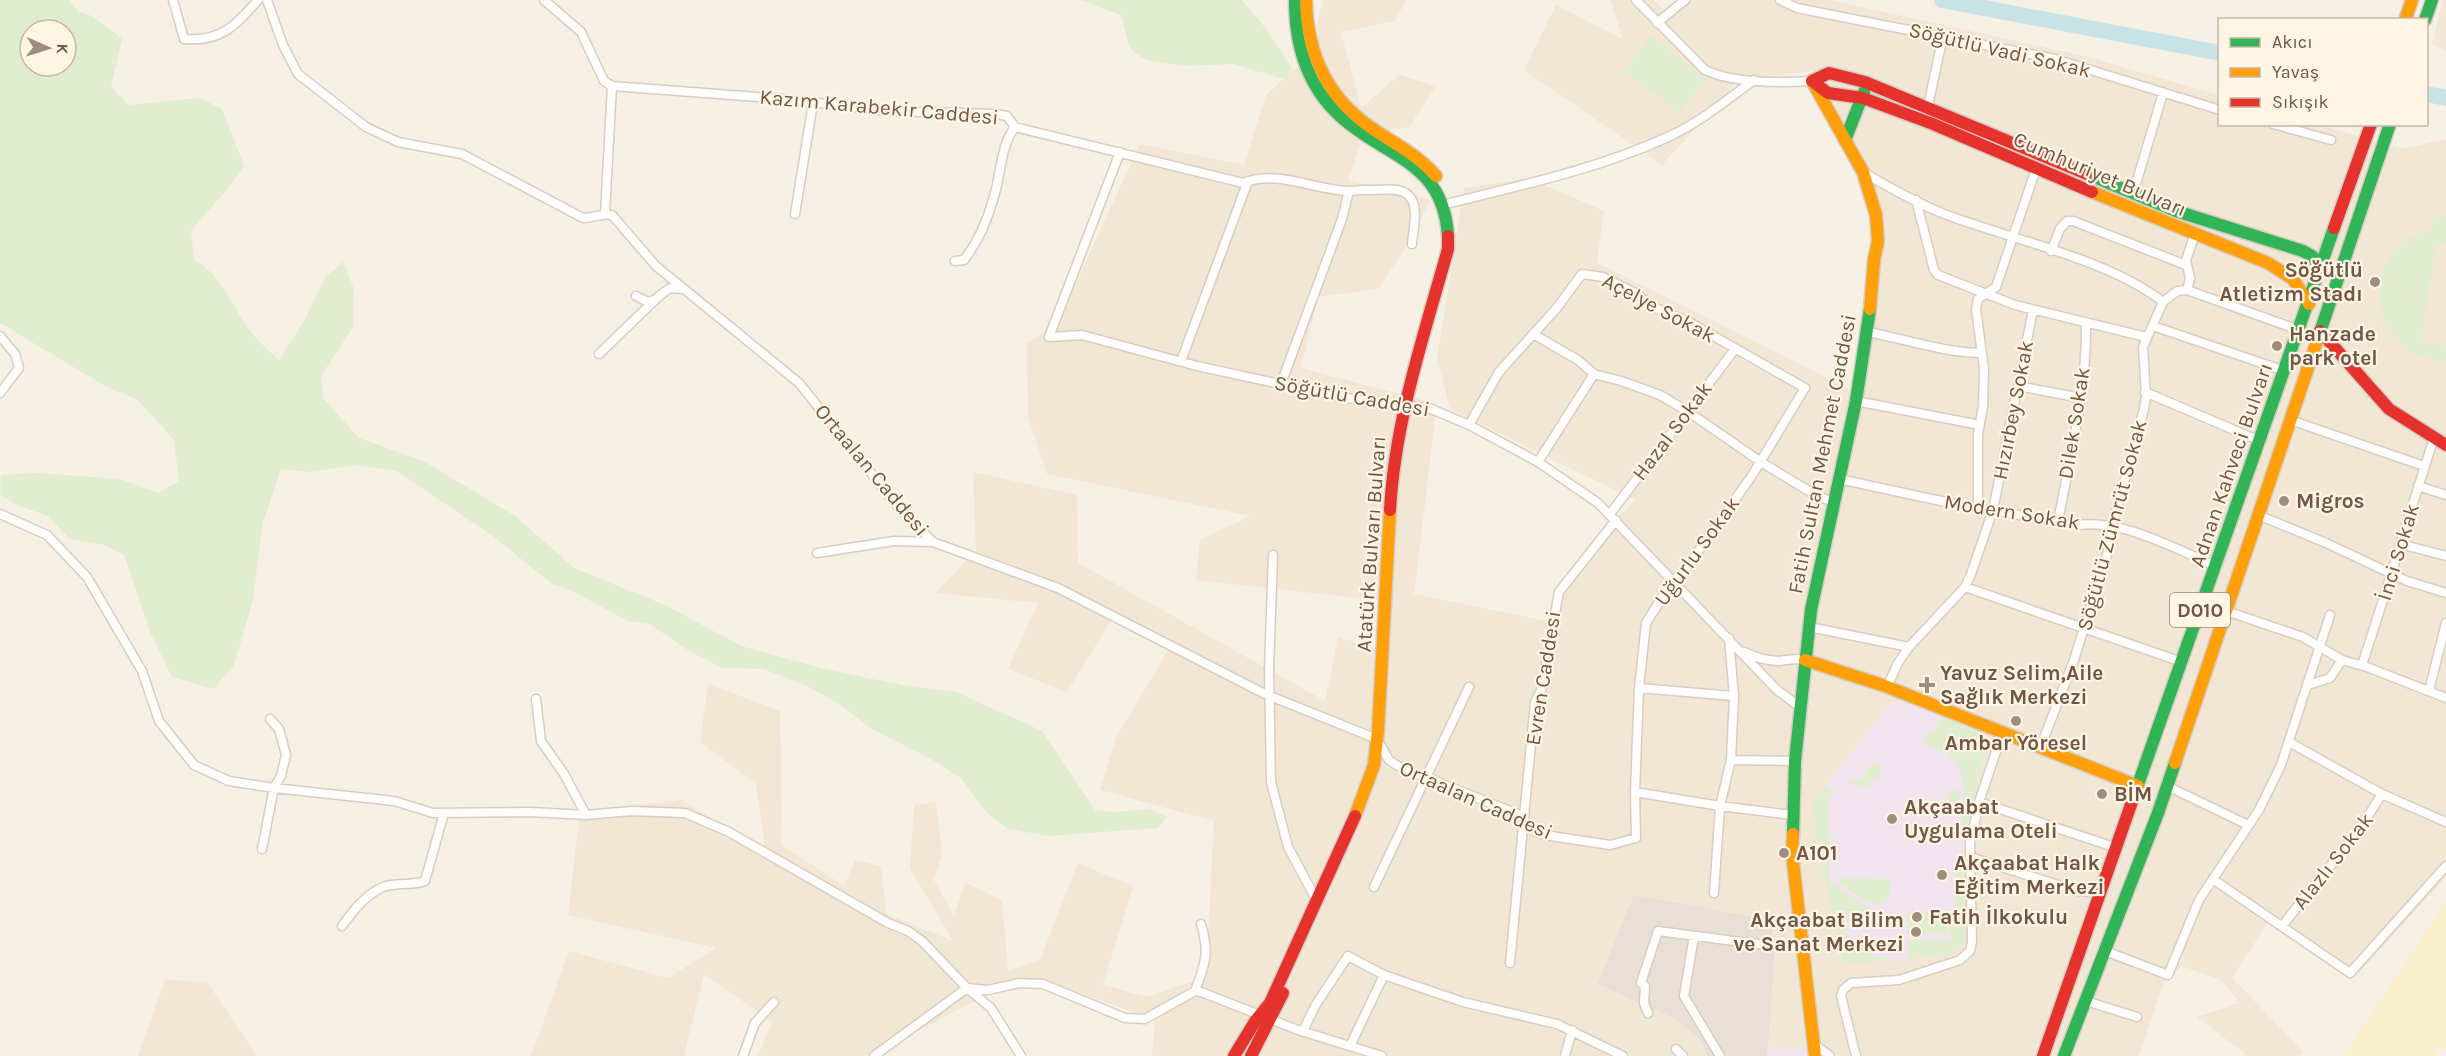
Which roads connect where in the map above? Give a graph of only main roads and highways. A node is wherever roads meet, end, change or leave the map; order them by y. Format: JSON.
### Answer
{"nodes":[{"id":1,"x":1295,"y":0,"type":"edge"},
{"id":2,"x":1306,"y":0,"type":"edge"},
{"id":3,"x":2412,"y":0,"type":"edge"},
{"id":4,"x":2432,"y":0,"type":"edge"},
{"id":5,"x":2406,"y":17,"type":"edge"},
{"id":6,"x":2426,"y":18,"type":"edge"},
{"id":7,"x":1812,"y":81,"type":"junction"},
{"id":8,"x":1865,"y":82,"type":"junction"},
{"id":9,"x":1863,"y":98,"type":"junction"},
{"id":10,"x":2370,"y":126,"type":"edge"},
{"id":11,"x":2389,"y":126,"type":"edge"},
{"id":12,"x":1845,"y":140,"type":"junction"},
{"id":13,"x":2321,"y":269,"type":"junction"},
{"id":14,"x":2308,"y":304,"type":"junction"},
{"id":15,"x":2320,"y":331,"type":"junction"},
{"id":16,"x":1409,"y":405,"type":"junction"},
{"id":17,"x":2446,"y":445,"type":"edge"},
{"id":18,"x":1804,"y":660,"type":"junction"},
{"id":19,"x":1380,"y":744,"type":"junction"},
{"id":20,"x":2138,"y":786,"type":"junction"},
{"id":21,"x":1266,"y":1017,"type":"junction"},
{"id":22,"x":1815,"y":1051,"type":"edge"},
{"id":23,"x":1234,"y":1056,"type":"edge"},
{"id":24,"x":1251,"y":1056,"type":"edge"},
{"id":25,"x":2043,"y":1056,"type":"edge"},
{"id":26,"x":2064,"y":1056,"type":"edge"}],
"edges":[{"from":1,"to":16,"type":"main road","name":"Atatürk Bulvarı Bulvarı"},
{"from":2,"to":16,"type":"main road","name":"Atatürk Bulvarı Bulvarı"},
{"from":3,"to":5,"type":"main road"},
{"from":4,"to":6,"type":"main road"},
{"from":7,"to":8,"type":"main road","name":"Cumhuriyet Bulvarı"},
{"from":7,"to":9,"type":"main road","name":"Cumhuriyet Bulvarı"},
{"from":7,"to":12,"type":"main road","name":"Fatih Sultan Mehmet Caddesi"},
{"from":8,"to":9,"type":"main road"},
{"from":8,"to":13,"type":"main road","name":"Cumhuriyet Bulvarı"},
{"from":9,"to":12,"type":"main road"},
{"from":9,"to":14,"type":"main road","name":"Cumhuriyet Bulvarı"},
{"from":10,"to":13,"type":"main road","name":"Adnan Kahveci Bulvarı","number":"D010"},
{"from":11,"to":15,"type":"main road","name":"Adnan Kahveci Bulvarı","number":"D010"},
{"from":12,"to":18,"type":"main road","name":"Fatih Sultan Mehmet Caddesi"},
{"from":13,"to":14,"type":"main road","name":"Adnan Kahveci Bulvarı","number":"D010"},
{"from":14,"to":20,"type":"main road","name":"Adnan Kahveci Bulvarı","number":"D010"},
{"from":15,"to":17,"type":"main road"},
{"from":15,"to":26,"type":"main road","name":"Adnan Kahveci Bulvarı","number":"D010"},
{"from":16,"to":19,"type":"main road","name":"Atatürk Bulvarı Bulvarı"},
{"from":18,"to":20,"type":"main road"},
{"from":18,"to":22,"type":"main road","name":"Fatih Sultan Mehmet Caddesi"},
{"from":19,"to":21,"type":"main road","name":"Atatürk Bulvarı Bulvarı"},
{"from":19,"to":21,"type":"main road","name":"Atatürk Bulvarı Bulvarı"},
{"from":20,"to":25,"type":"main road","name":"Adnan Kahveci Bulvarı","number":"D010"},
{"from":21,"to":23,"type":"main road","name":"Atatürk Bulvarı Bulvarı"},
{"from":21,"to":24,"type":"main road","name":"Atatürk Bulvarı Bulvarı"}]}
